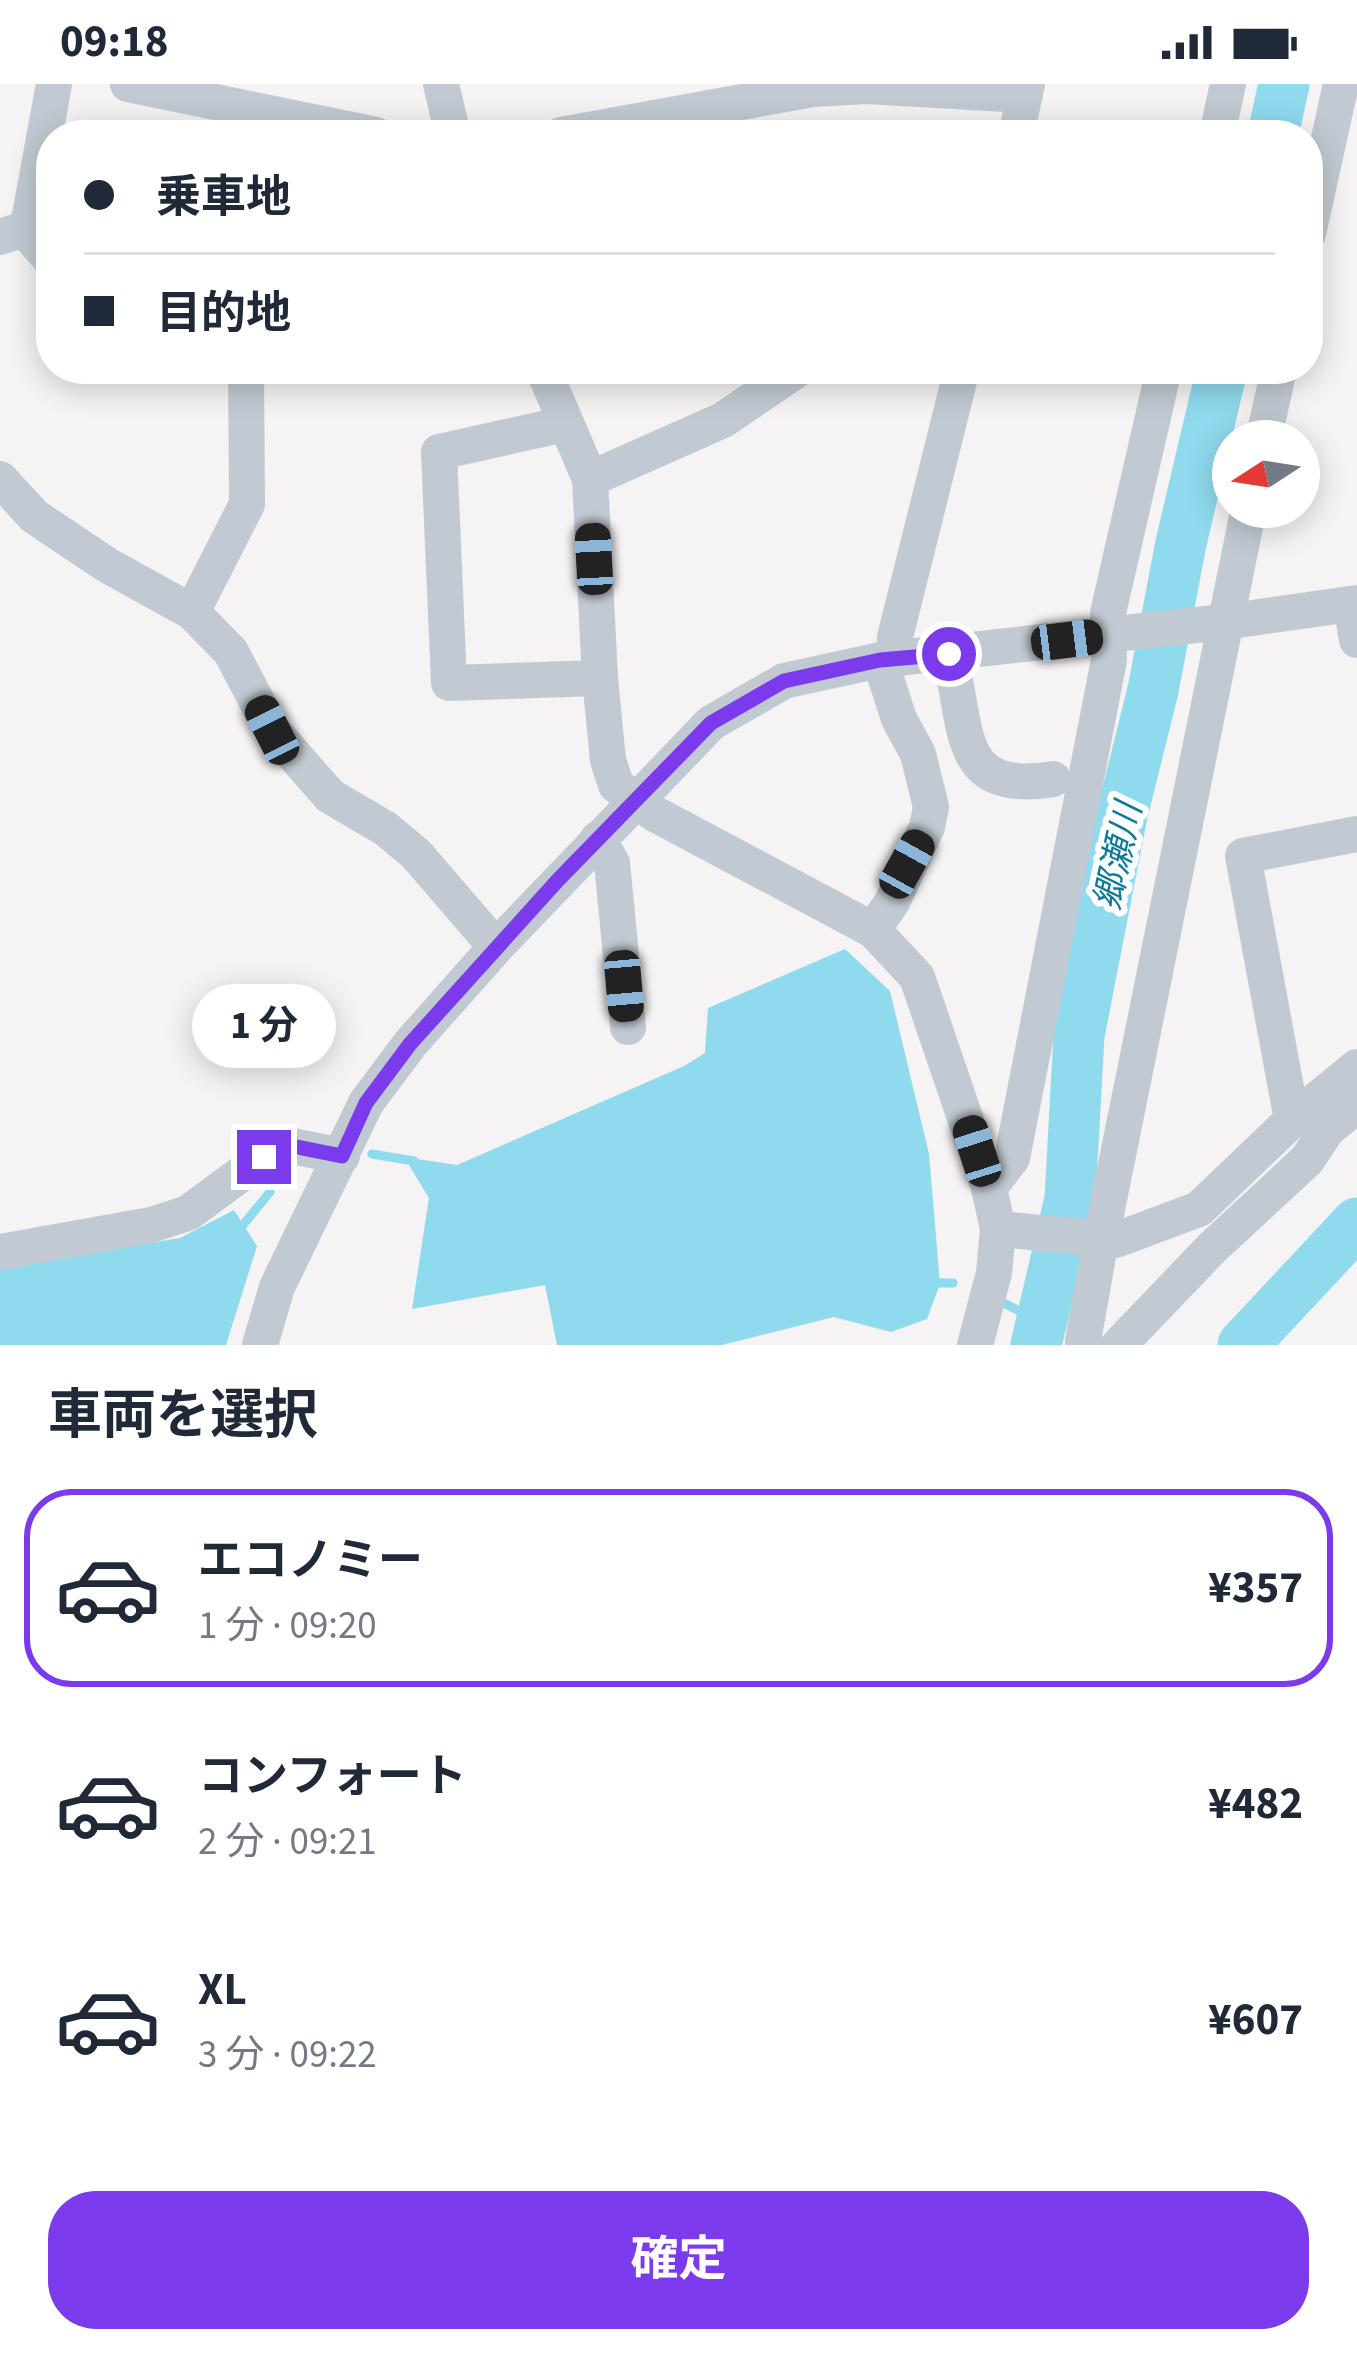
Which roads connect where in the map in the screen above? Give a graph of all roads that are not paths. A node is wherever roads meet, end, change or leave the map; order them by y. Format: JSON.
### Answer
{"nodes":[{"id":1,"x":54,"y":84,"type":"edge"},
{"id":2,"x":128,"y":84,"type":"edge"},
{"id":3,"x":441,"y":84,"type":"edge"},
{"id":4,"x":1228,"y":84,"type":"edge"},
{"id":5,"x":1340,"y":84,"type":"edge"},
{"id":6,"x":813,"y":87,"type":"edge"},
{"id":7,"x":1026,"y":90,"type":"edge"},
{"id":8,"x":44,"y":120,"type":"edge"},
{"id":9,"x":303,"y":120,"type":"edge"},
{"id":10,"x":449,"y":120,"type":"edge"},
{"id":11,"x":640,"y":120,"type":"edge"},
{"id":12,"x":1019,"y":120,"type":"edge"},
{"id":13,"x":1220,"y":120,"type":"edge"},
{"id":14,"x":36,"y":148,"type":"edge"},
{"id":15,"x":1323,"y":164,"type":"edge"},
{"id":16,"x":12,"y":233,"type":"edge"},
{"id":17,"x":246,"y":384,"type":"edge"},
{"id":18,"x":550,"y":384,"type":"edge"},
{"id":19,"x":776,"y":384,"type":"edge"},
{"id":20,"x":958,"y":384,"type":"edge"},
{"id":21,"x":1161,"y":384,"type":"edge"},
{"id":22,"x":1276,"y":384,"type":"edge"},
{"id":23,"x":1268,"y":420,"type":"edge"},
{"id":24,"x":565,"y":424,"type":"junction"},
{"id":25,"x":0,"y":479,"type":"edge"},
{"id":26,"x":590,"y":479,"type":"junction"},
{"id":27,"x":1244,"y":528,"type":"edge"},
{"id":28,"x":192,"y":612,"type":"junction"},
{"id":29,"x":1355,"y":616,"type":"edge"},
{"id":30,"x":1224,"y":622,"type":"junction"},
{"id":31,"x":1107,"y":635,"type":"junction"},
{"id":32,"x":949,"y":654,"type":"junction"},
{"id":33,"x":888,"y":660,"type":"junction"},
{"id":34,"x":601,"y":678,"type":"junction"},
{"id":35,"x":1053,"y":779,"type":"dead end"},
{"id":36,"x":634,"y":803,"type":"junction"},
{"id":37,"x":1357,"y":834,"type":"edge"},
{"id":38,"x":598,"y":839,"type":"junction"},
{"id":39,"x":873,"y":930,"type":"junction"},
{"id":40,"x":496,"y":947,"type":"junction"},
{"id":41,"x":628,"y":1027,"type":"dead end"},
{"id":42,"x":1357,"y":1067,"type":"edge"},
{"id":43,"x":1357,"y":1105,"type":"edge"},
{"id":44,"x":1292,"y":1120,"type":"junction"},
{"id":45,"x":342,"y":1156,"type":"junction"},
{"id":46,"x":989,"y":1188,"type":"junction"},
{"id":47,"x":1005,"y":1230,"type":"junction"},
{"id":48,"x":1101,"y":1239,"type":"junction"},
{"id":49,"x":0,"y":1252,"type":"edge"},
{"id":50,"x":260,"y":1345,"type":"edge"},
{"id":51,"x":975,"y":1345,"type":"edge"},
{"id":52,"x":1087,"y":1345,"type":"edge"},
{"id":53,"x":1119,"y":1345,"type":"edge"}],
"edges":[{"from":1,"to":8,"type":"street"},
{"from":2,"to":9,"type":"street"},
{"from":3,"to":10,"type":"street"},
{"from":4,"to":13,"type":"street"},
{"from":5,"to":15,"type":"street"},
{"from":6,"to":7,"type":"street"},
{"from":6,"to":11,"type":"street"},
{"from":7,"to":12,"type":"street"},
{"from":14,"to":16,"type":"street"},
{"from":17,"to":28,"type":"street"},
{"from":18,"to":24,"type":"street"},
{"from":19,"to":26,"type":"street"},
{"from":20,"to":33,"type":"street"},
{"from":21,"to":31,"type":"street"},
{"from":22,"to":23,"type":"street"},
{"from":24,"to":26,"type":"street"},
{"from":24,"to":34,"type":"street"},
{"from":25,"to":28,"type":"street"},
{"from":26,"to":34,"type":"street"},
{"from":27,"to":30,"type":"street"},
{"from":28,"to":40,"type":"street"},
{"from":29,"to":30,"type":"street"},
{"from":30,"to":31,"type":"street"},
{"from":30,"to":48,"type":"street"},
{"from":31,"to":32,"type":"street"},
{"from":31,"to":46,"type":"street"},
{"from":32,"to":33,"type":"street"},
{"from":32,"to":35,"type":"street"},
{"from":33,"to":36,"type":"street"},
{"from":33,"to":39,"type":"street"},
{"from":34,"to":36,"type":"street"},
{"from":36,"to":38,"type":"street"},
{"from":36,"to":39,"type":"street"},
{"from":37,"to":44,"type":"street"},
{"from":38,"to":40,"type":"street"},
{"from":38,"to":41,"type":"street"},
{"from":39,"to":46,"type":"street"},
{"from":40,"to":45,"type":"street"},
{"from":42,"to":44,"type":"street"},
{"from":43,"to":53,"type":"street"},
{"from":44,"to":48,"type":"street"},
{"from":45,"to":49,"type":"street"},
{"from":45,"to":50,"type":"street"},
{"from":46,"to":47,"type":"street"},
{"from":47,"to":48,"type":"street"},
{"from":47,"to":51,"type":"street"},
{"from":48,"to":52,"type":"street"}]}
